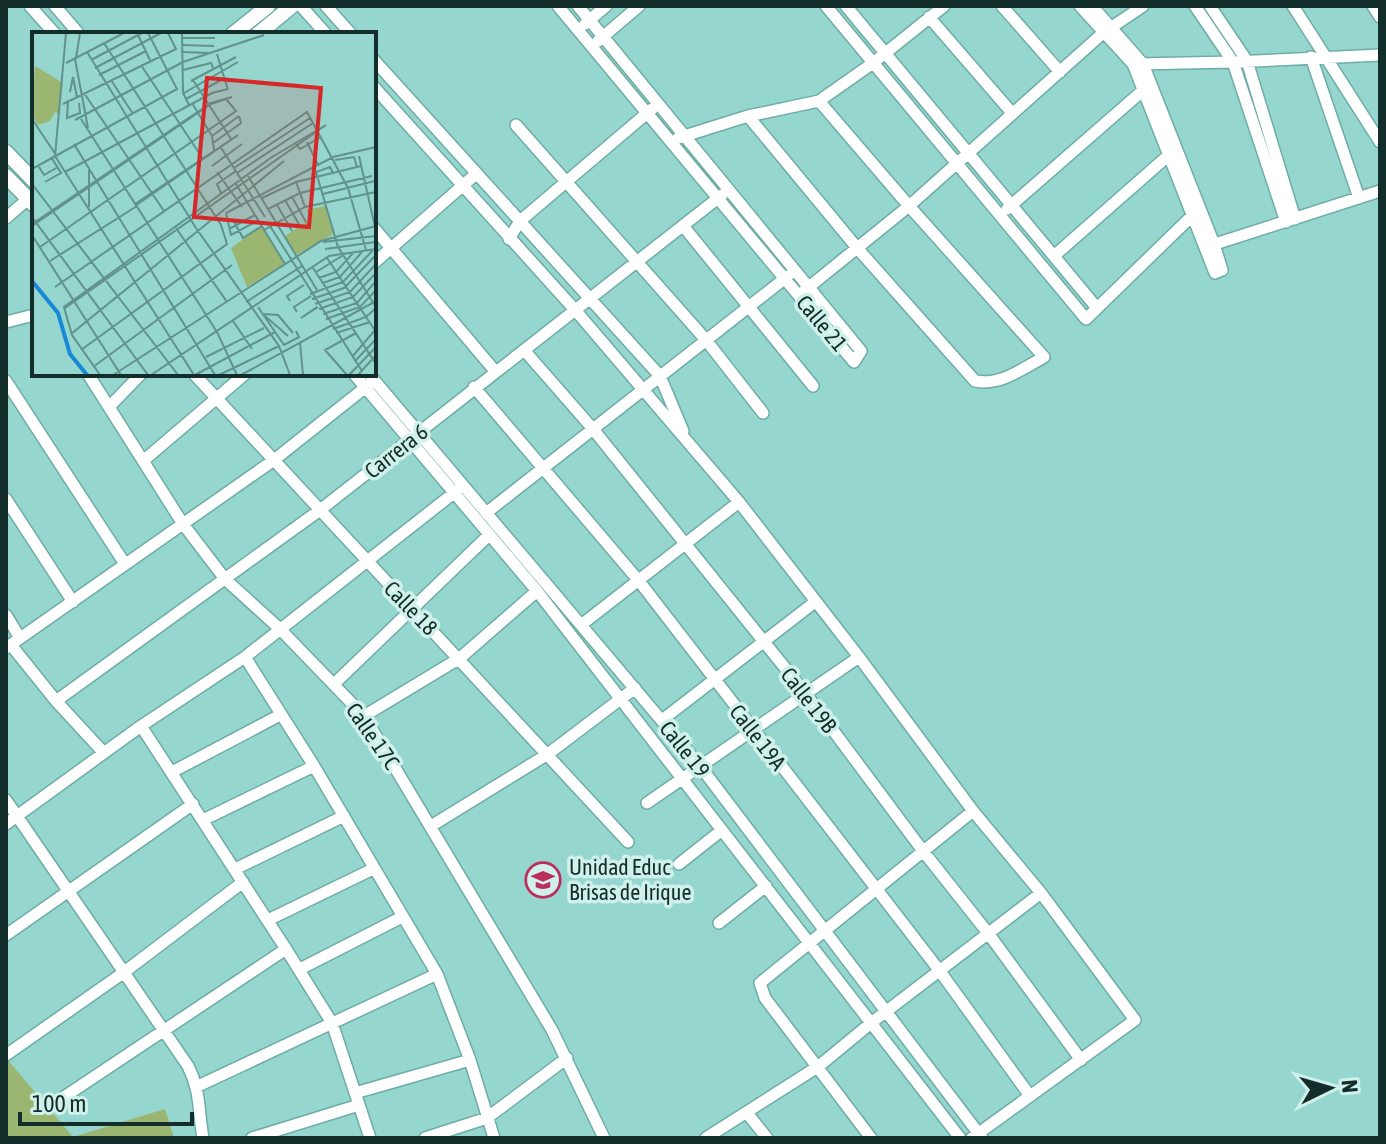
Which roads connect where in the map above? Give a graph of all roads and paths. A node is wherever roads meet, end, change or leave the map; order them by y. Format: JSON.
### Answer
{"nodes":[{"id":1,"x":30,"y":6,"type":"edge"},
{"id":2,"x":55,"y":6,"type":"edge"},
{"id":3,"x":268,"y":6,"type":"edge"},
{"id":4,"x":292,"y":6,"type":"edge"},
{"id":5,"x":301,"y":6,"type":"edge"},
{"id":6,"x":326,"y":6,"type":"edge"},
{"id":7,"x":558,"y":6,"type":"edge"},
{"id":8,"x":578,"y":6,"type":"edge"},
{"id":9,"x":606,"y":6,"type":"edge"},
{"id":10,"x":639,"y":6,"type":"edge"},
{"id":11,"x":826,"y":6,"type":"edge"},
{"id":12,"x":846,"y":6,"type":"edge"},
{"id":13,"x":944,"y":6,"type":"edge"},
{"id":14,"x":1002,"y":6,"type":"edge"},
{"id":15,"x":1080,"y":6,"type":"edge"},
{"id":16,"x":1092,"y":6,"type":"edge"},
{"id":17,"x":1143,"y":6,"type":"edge"},
{"id":18,"x":1195,"y":6,"type":"edge"},
{"id":19,"x":1210,"y":6,"type":"edge"},
{"id":20,"x":1293,"y":6,"type":"edge"},
{"id":21,"x":1373,"y":6,"type":"edge"},
{"id":22,"x":929,"y":17,"type":"junction"},
{"id":23,"x":1380,"y":17,"type":"edge"},
{"id":24,"x":590,"y":20,"type":"junction"},
{"id":25,"x":578,"y":30,"type":"junction"},
{"id":26,"x":1106,"y":30,"type":"junction"},
{"id":27,"x":53,"y":32,"type":"edge"},
{"id":28,"x":77,"y":32,"type":"edge"},
{"id":29,"x":236,"y":32,"type":"edge"},
{"id":30,"x":260,"y":32,"type":"edge"},
{"id":31,"x":324,"y":32,"type":"edge"},
{"id":32,"x":349,"y":32,"type":"edge"},
{"id":33,"x":604,"y":37,"type":"junction"},
{"id":34,"x":592,"y":47,"type":"junction"},
{"id":35,"x":885,"y":53,"type":"junction"},
{"id":36,"x":1380,"y":55,"type":"edge"},
{"id":37,"x":1327,"y":56,"type":"junction"},
{"id":38,"x":1311,"y":57,"type":"junction"},
{"id":39,"x":1247,"y":61,"type":"junction"},
{"id":40,"x":376,"y":62,"type":"edge"},
{"id":41,"x":1233,"y":62,"type":"junction"},
{"id":42,"x":873,"y":63,"type":"junction"},
{"id":43,"x":1138,"y":64,"type":"junction"},
{"id":44,"x":1060,"y":72,"type":"junction"},
{"id":45,"x":1147,"y":86,"type":"junction"},
{"id":46,"x":376,"y":89,"type":"edge"},
{"id":47,"x":819,"y":101,"type":"junction"},
{"id":48,"x":659,"y":105,"type":"junction"},
{"id":49,"x":646,"y":112,"type":"junction"},
{"id":50,"x":1012,"y":113,"type":"junction"},
{"id":51,"x":748,"y":116,"type":"junction"},
{"id":52,"x":516,"y":125,"type":"dead end"},
{"id":53,"x":683,"y":134,"type":"junction"},
{"id":54,"x":1380,"y":142,"type":"edge"},
{"id":55,"x":671,"y":143,"type":"junction"},
{"id":56,"x":6,"y":152,"type":"edge"},
{"id":57,"x":1172,"y":152,"type":"junction"},
{"id":58,"x":969,"y":153,"type":"junction"},
{"id":59,"x":956,"y":163,"type":"junction"},
{"id":60,"x":476,"y":174,"type":"junction"},
{"id":61,"x":6,"y":176,"type":"edge"},
{"id":62,"x":32,"y":179,"type":"edge"},
{"id":63,"x":566,"y":181,"type":"junction"},
{"id":64,"x":462,"y":185,"type":"junction"},
{"id":65,"x":729,"y":190,"type":"junction"},
{"id":66,"x":1380,"y":191,"type":"edge"},
{"id":67,"x":718,"y":198,"type":"junction"},
{"id":68,"x":1359,"y":198,"type":"junction"},
{"id":69,"x":32,"y":199,"type":"edge"},
{"id":70,"x":1011,"y":205,"type":"junction"},
{"id":71,"x":909,"y":206,"type":"junction"},
{"id":72,"x":1196,"y":212,"type":"junction"},
{"id":73,"x":1000,"y":216,"type":"junction"},
{"id":74,"x":6,"y":218,"type":"edge"},
{"id":75,"x":1291,"y":220,"type":"junction"},
{"id":76,"x":520,"y":221,"type":"junction"},
{"id":77,"x":684,"y":227,"type":"junction"},
{"id":78,"x":376,"y":230,"type":"edge"},
{"id":79,"x":509,"y":239,"type":"junction"},
{"id":80,"x":391,"y":248,"type":"junction"},
{"id":81,"x":858,"y":249,"type":"junction"},
{"id":82,"x":1054,"y":256,"type":"junction"},
{"id":83,"x":376,"y":261,"type":"edge"},
{"id":84,"x":636,"y":261,"type":"junction"},
{"id":85,"x":795,"y":270,"type":"junction"},
{"id":86,"x":784,"y":278,"type":"junction"},
{"id":87,"x":804,"y":292,"type":"junction"},
{"id":88,"x":590,"y":298,"type":"junction"},
{"id":89,"x":750,"y":306,"type":"junction"},
{"id":90,"x":1097,"y":308,"type":"junction"},
{"id":91,"x":576,"y":311,"type":"junction"},
{"id":92,"x":32,"y":316,"type":"edge"},
{"id":93,"x":6,"y":322,"type":"edge"},
{"id":94,"x":706,"y":340,"type":"junction"},
{"id":95,"x":524,"y":350,"type":"junction"},
{"id":96,"x":495,"y":371,"type":"junction"},
{"id":97,"x":89,"y":376,"type":"edge"},
{"id":98,"x":139,"y":376,"type":"edge"},
{"id":99,"x":196,"y":376,"type":"edge"},
{"id":100,"x":243,"y":376,"type":"edge"},
{"id":101,"x":660,"y":376,"type":"junction"},
{"id":102,"x":369,"y":380,"type":"edge"},
{"id":103,"x":7,"y":383,"type":"edge"},
{"id":104,"x":813,"y":386,"type":"dead end"},
{"id":105,"x":474,"y":387,"type":"junction"},
{"id":106,"x":642,"y":390,"type":"junction"},
{"id":107,"x":217,"y":398,"type":"junction"},
{"id":108,"x":109,"y":407,"type":"junction"},
{"id":109,"x":763,"y":413,"type":"dead end"},
{"id":110,"x":593,"y":429,"type":"junction"},
{"id":111,"x":415,"y":437,"type":"junction"},
{"id":112,"x":686,"y":439,"type":"junction"},
{"id":113,"x":274,"y":460,"type":"junction"},
{"id":114,"x":143,"y":461,"type":"junction"},
{"id":115,"x":544,"y":467,"type":"junction"},
{"id":116,"x":459,"y":488,"type":"junction"},
{"id":117,"x":6,"y":499,"type":"edge"},
{"id":118,"x":739,"y":502,"type":"junction"},
{"id":119,"x":320,"y":510,"type":"junction"},
{"id":120,"x":486,"y":513,"type":"junction"},
{"id":121,"x":183,"y":524,"type":"junction"},
{"id":122,"x":489,"y":535,"type":"junction"},
{"id":123,"x":686,"y":544,"type":"junction"},
{"id":124,"x":365,"y":561,"type":"junction"},
{"id":125,"x":125,"y":564,"type":"junction"},
{"id":126,"x":225,"y":579,"type":"junction"},
{"id":127,"x":639,"y":581,"type":"junction"},
{"id":128,"x":537,"y":591,"type":"junction"},
{"id":129,"x":73,"y":602,"type":"junction"},
{"id":130,"x":815,"y":602,"type":"junction"},
{"id":131,"x":410,"y":609,"type":"junction"},
{"id":132,"x":6,"y":615,"type":"edge"},
{"id":133,"x":581,"y":625,"type":"junction"},
{"id":134,"x":280,"y":629,"type":"junction"},
{"id":135,"x":763,"y":641,"type":"junction"},
{"id":136,"x":13,"y":644,"type":"edge"},
{"id":137,"x":245,"y":657,"type":"junction"},
{"id":138,"x":859,"y":657,"type":"junction"},
{"id":139,"x":460,"y":658,"type":"junction"},
{"id":140,"x":714,"y":682,"type":"junction"},
{"id":141,"x":334,"y":684,"type":"junction"},
{"id":142,"x":635,"y":688,"type":"junction"},
{"id":143,"x":806,"y":694,"type":"junction"},
{"id":144,"x":621,"y":699,"type":"junction"},
{"id":145,"x":56,"y":701,"type":"junction"},
{"id":146,"x":280,"y":715,"type":"junction"},
{"id":147,"x":364,"y":716,"type":"junction"},
{"id":148,"x":662,"y":720,"type":"junction"},
{"id":149,"x":141,"y":726,"type":"junction"},
{"id":150,"x":753,"y":730,"type":"junction"},
{"id":151,"x":104,"y":753,"type":"junction"},
{"id":152,"x":548,"y":754,"type":"junction"},
{"id":153,"x":314,"y":766,"type":"junction"},
{"id":154,"x":700,"y":766,"type":"junction"},
{"id":155,"x":172,"y":772,"type":"junction"},
{"id":156,"x":682,"y":778,"type":"junction"},
{"id":157,"x":6,"y":800,"type":"edge"},
{"id":158,"x":647,"y":803,"type":"dead end"},
{"id":159,"x":193,"y":804,"type":"junction"},
{"id":160,"x":973,"y":811,"type":"junction"},
{"id":161,"x":17,"y":816,"type":"junction"},
{"id":162,"x":344,"y":816,"type":"junction"},
{"id":163,"x":203,"y":820,"type":"junction"},
{"id":164,"x":6,"y":824,"type":"edge"},
{"id":165,"x":431,"y":826,"type":"junction"},
{"id":166,"x":722,"y":830,"type":"junction"},
{"id":167,"x":628,"y":842,"type":"dead end"},
{"id":168,"x":923,"y":851,"type":"junction"},
{"id":169,"x":679,"y":864,"type":"dead end"},
{"id":170,"x":235,"y":869,"type":"junction"},
{"id":171,"x":373,"y":869,"type":"junction"},
{"id":172,"x":243,"y":882,"type":"junction"},
{"id":173,"x":766,"y":886,"type":"junction"},
{"id":174,"x":876,"y":889,"type":"junction"},
{"id":175,"x":69,"y":891,"type":"junction"},
{"id":176,"x":1041,"y":893,"type":"junction"},
{"id":177,"x":402,"y":917,"type":"junction"},
{"id":178,"x":268,"y":920,"type":"junction"},
{"id":179,"x":719,"y":923,"type":"dead end"},
{"id":180,"x":824,"y":931,"type":"junction"},
{"id":181,"x":988,"y":933,"type":"junction"},
{"id":182,"x":6,"y":935,"type":"edge"},
{"id":183,"x":809,"y":942,"type":"junction"},
{"id":184,"x":286,"y":949,"type":"junction"},
{"id":185,"x":300,"y":969,"type":"junction"},
{"id":186,"x":939,"y":970,"type":"junction"},
{"id":187,"x":123,"y":973,"type":"junction"},
{"id":188,"x":437,"y":974,"type":"junction"},
{"id":189,"x":886,"y":1012,"type":"junction"},
{"id":190,"x":332,"y":1023,"type":"junction"},
{"id":191,"x":871,"y":1023,"type":"junction"},
{"id":192,"x":164,"y":1030,"type":"junction"},
{"id":193,"x":6,"y":1055,"type":"edge"},
{"id":194,"x":567,"y":1058,"type":"junction"},
{"id":195,"x":470,"y":1060,"type":"junction"},
{"id":196,"x":1081,"y":1060,"type":"junction"},
{"id":197,"x":819,"y":1066,"type":"junction"},
{"id":198,"x":198,"y":1086,"type":"junction"},
{"id":199,"x":1030,"y":1096,"type":"junction"},
{"id":200,"x":357,"y":1099,"type":"junction"},
{"id":201,"x":49,"y":1107,"type":"dead end"},
{"id":202,"x":747,"y":1113,"type":"junction"},
{"id":203,"x":487,"y":1118,"type":"junction"},
{"id":204,"x":977,"y":1137,"type":"edge"},
{"id":205,"x":203,"y":1138,"type":"edge"},
{"id":206,"x":252,"y":1138,"type":"edge"},
{"id":207,"x":370,"y":1138,"type":"edge"},
{"id":208,"x":425,"y":1138,"type":"edge"},
{"id":209,"x":494,"y":1138,"type":"edge"},
{"id":210,"x":604,"y":1138,"type":"edge"},
{"id":211,"x":706,"y":1138,"type":"edge"},
{"id":212,"x":767,"y":1138,"type":"edge"},
{"id":213,"x":871,"y":1138,"type":"edge"},
{"id":214,"x":960,"y":1138,"type":"edge"}],
"edges":[{"from":1,"to":27,"type":"street"},
{"from":2,"to":28,"type":"street"},
{"from":3,"to":29,"type":"street"},
{"from":4,"to":30,"type":"street"},
{"from":5,"to":31,"type":"street"},
{"from":6,"to":32,"type":"street"},
{"from":7,"to":25,"type":"street","name":"Calle 21"},
{"from":8,"to":24,"type":"street","name":"Calle 21"},
{"from":9,"to":24,"type":"street"},
{"from":10,"to":33,"type":"street"},
{"from":11,"to":42,"type":"street"},
{"from":12,"to":35,"type":"street"},
{"from":13,"to":22,"type":"street"},
{"from":14,"to":44,"type":"street"},
{"from":15,"to":26,"type":"street"},
{"from":16,"to":26,"type":"street"},
{"from":17,"to":26,"type":"street"},
{"from":18,"to":41,"type":"street"},
{"from":19,"to":39,"type":"street"},
{"from":20,"to":37,"type":"street"},
{"from":21,"to":23,"type":"street"},
{"from":22,"to":35,"type":"street"},
{"from":22,"to":50,"type":"street"},
{"from":24,"to":25,"type":"street"},
{"from":24,"to":33,"type":"street","name":"Calle 21"},
{"from":25,"to":34,"type":"street","name":"Calle 21"},
{"from":26,"to":43,"type":"street"},
{"from":26,"to":44,"type":"street"},
{"from":33,"to":34,"type":"street"},
{"from":33,"to":48,"type":"street","name":"Calle 21"},
{"from":34,"to":49,"type":"street","name":"Calle 21"},
{"from":35,"to":42,"type":"street"},
{"from":35,"to":58,"type":"street"},
{"from":36,"to":37,"type":"street"},
{"from":37,"to":38,"type":"street"},
{"from":37,"to":54,"type":"street"},
{"from":38,"to":39,"type":"street"},
{"from":38,"to":68,"type":"street"},
{"from":39,"to":41,"type":"street"},
{"from":39,"to":75,"type":"street"},
{"from":40,"to":60,"type":"street"},
{"from":41,"to":43,"type":"street"},
{"from":41,"to":75,"type":"street"},
{"from":42,"to":47,"type":"street"},
{"from":42,"to":59,"type":"street"},
{"from":43,"to":45,"type":"street"},
{"from":44,"to":50,"type":"street"},
{"from":45,"to":57,"type":"street"},
{"from":45,"to":70,"type":"street"},
{"from":46,"to":64,"type":"street"},
{"from":47,"to":51,"type":"street"},
{"from":47,"to":71,"type":"street"},
{"from":48,"to":49,"type":"street"},
{"from":48,"to":53,"type":"street","name":"Calle 21"},
{"from":49,"to":55,"type":"street","name":"Calle 21"},
{"from":49,"to":63,"type":"street"},
{"from":50,"to":58,"type":"street"},
{"from":51,"to":53,"type":"street"},
{"from":51,"to":81,"type":"street"},
{"from":52,"to":63,"type":"street"},
{"from":53,"to":55,"type":"street"},
{"from":53,"to":65,"type":"street","name":"Calle 21"},
{"from":55,"to":67,"type":"street","name":"Calle 21"},
{"from":56,"to":62,"type":"street"},
{"from":57,"to":72,"type":"street"},
{"from":57,"to":82,"type":"street"},
{"from":58,"to":59,"type":"street"},
{"from":58,"to":70,"type":"street"},
{"from":59,"to":71,"type":"street"},
{"from":59,"to":73,"type":"street"},
{"from":60,"to":64,"type":"street"},
{"from":60,"to":76,"type":"street"},
{"from":61,"to":69,"type":"street"},
{"from":63,"to":76,"type":"street"},
{"from":63,"to":84,"type":"street"},
{"from":64,"to":79,"type":"street"},
{"from":64,"to":80,"type":"street"},
{"from":65,"to":67,"type":"street","name":"Carrera 6"},
{"from":65,"to":85,"type":"street","name":"Calle 21"},
{"from":66,"to":68,"type":"street"},
{"from":67,"to":77,"type":"street","name":"Carrera 6"},
{"from":67,"to":86,"type":"street","name":"Calle 21"},
{"from":68,"to":75,"type":"street"},
{"from":69,"to":74,"type":"street"},
{"from":70,"to":73,"type":"street"},
{"from":70,"to":82,"type":"street"},
{"from":71,"to":81,"type":"street"},
{"from":71,"to":81,"type":"street"},
{"from":72,"to":75,"type":"street"},
{"from":72,"to":90,"type":"street"},
{"from":73,"to":90,"type":"street"},
{"from":76,"to":79,"type":"street"},
{"from":76,"to":88,"type":"street"},
{"from":77,"to":84,"type":"street","name":"Carrera 6"},
{"from":77,"to":89,"type":"street"},
{"from":78,"to":80,"type":"street"},
{"from":79,"to":91,"type":"street"},
{"from":80,"to":83,"type":"street"},
{"from":80,"to":96,"type":"street"},
{"from":81,"to":87,"type":"street"},
{"from":82,"to":90,"type":"street"},
{"from":84,"to":88,"type":"street","name":"Carrera 6"},
{"from":84,"to":94,"type":"street"},
{"from":85,"to":86,"type":"street"},
{"from":85,"to":87,"type":"street","name":"Calle 21"},
{"from":86,"to":87,"type":"street","name":"Calle 21"},
{"from":86,"to":89,"type":"street"},
{"from":87,"to":87,"type":"street","name":"Calle 21"},
{"from":88,"to":91,"type":"street","name":"Carrera 6"},
{"from":88,"to":101,"type":"street"},
{"from":89,"to":94,"type":"street"},
{"from":89,"to":104,"type":"street"},
{"from":91,"to":95,"type":"street","name":"Carrera 6"},
{"from":91,"to":106,"type":"street"},
{"from":92,"to":93,"type":"street"},
{"from":94,"to":101,"type":"street"},
{"from":94,"to":109,"type":"street"},
{"from":95,"to":96,"type":"street","name":"Carrera 6"},
{"from":95,"to":110,"type":"street","name":"Calle 19B"},
{"from":96,"to":105,"type":"street","name":"Carrera 6"},
{"from":97,"to":108,"type":"street","name":"Calle 17C"},
{"from":98,"to":108,"type":"street"},
{"from":99,"to":107,"type":"street","name":"Calle 18"},
{"from":100,"to":107,"type":"street"},
{"from":101,"to":106,"type":"street"},
{"from":101,"to":112,"type":"street"},
{"from":102,"to":111,"type":"street","name":"Calle 19"},
{"from":102,"to":113,"type":"street"},
{"from":103,"to":125,"type":"street"},
{"from":105,"to":111,"type":"street","name":"Carrera 6"},
{"from":105,"to":115,"type":"street","name":"Calle 19A"},
{"from":106,"to":110,"type":"street"},
{"from":106,"to":112,"type":"street"},
{"from":107,"to":113,"type":"street","name":"Calle 18"},
{"from":107,"to":114,"type":"street"},
{"from":108,"to":114,"type":"street","name":"Calle 17C"},
{"from":110,"to":115,"type":"street"},
{"from":110,"to":123,"type":"street","name":"Calle 19B"},
{"from":111,"to":116,"type":"street","name":"Calle 19"},
{"from":111,"to":119,"type":"street","name":"Carrera 6"},
{"from":112,"to":118,"type":"street"},
{"from":113,"to":119,"type":"street","name":"Calle 18"},
{"from":113,"to":121,"type":"street"},
{"from":114,"to":121,"type":"street","name":"Calle 17C"},
{"from":115,"to":120,"type":"street"},
{"from":115,"to":127,"type":"street","name":"Calle 19A"},
{"from":116,"to":120,"type":"street","name":"Calle 19"},
{"from":116,"to":122,"type":"street","name":"Calle 19"},
{"from":116,"to":124,"type":"street"},
{"from":117,"to":129,"type":"street"},
{"from":118,"to":123,"type":"street"},
{"from":118,"to":130,"type":"street"},
{"from":119,"to":124,"type":"street","name":"Calle 18"},
{"from":119,"to":126,"type":"street","name":"Carrera 6"},
{"from":120,"to":133,"type":"street","name":"Calle 19"},
{"from":121,"to":125,"type":"street"},
{"from":121,"to":126,"type":"street","name":"Calle 17C"},
{"from":122,"to":128,"type":"street","name":"Calle 19"},
{"from":122,"to":131,"type":"street"},
{"from":123,"to":127,"type":"street"},
{"from":123,"to":135,"type":"street","name":"Calle 19B"},
{"from":124,"to":131,"type":"street","name":"Calle 18"},
{"from":124,"to":134,"type":"street"},
{"from":125,"to":129,"type":"street"},
{"from":126,"to":134,"type":"street","name":"Calle 17C"},
{"from":126,"to":145,"type":"street","name":"Carrera 6"},
{"from":127,"to":133,"type":"street"},
{"from":127,"to":140,"type":"street","name":"Calle 19A"},
{"from":128,"to":139,"type":"street"},
{"from":128,"to":144,"type":"street","name":"Calle 19"},
{"from":129,"to":136,"type":"street"},
{"from":130,"to":135,"type":"street"},
{"from":130,"to":138,"type":"street"},
{"from":131,"to":139,"type":"street","name":"Calle 18"},
{"from":131,"to":141,"type":"street"},
{"from":132,"to":136,"type":"street"},
{"from":133,"to":142,"type":"street","name":"Calle 19"},
{"from":134,"to":137,"type":"street"},
{"from":134,"to":141,"type":"street","name":"Calle 17C"},
{"from":135,"to":140,"type":"street"},
{"from":135,"to":143,"type":"street","name":"Calle 19B"},
{"from":136,"to":145,"type":"street"},
{"from":137,"to":146,"type":"street"},
{"from":137,"to":149,"type":"street"},
{"from":138,"to":143,"type":"street"},
{"from":138,"to":160,"type":"street"},
{"from":139,"to":147,"type":"street"},
{"from":139,"to":152,"type":"street","name":"Calle 18"},
{"from":140,"to":148,"type":"street"},
{"from":140,"to":150,"type":"street","name":"Calle 19A"},
{"from":141,"to":147,"type":"street","name":"Calle 17C"},
{"from":142,"to":144,"type":"street"},
{"from":142,"to":148,"type":"street","name":"Calle 19"},
{"from":143,"to":150,"type":"street"},
{"from":143,"to":168,"type":"street","name":"Calle 19B"},
{"from":144,"to":152,"type":"street"},
{"from":144,"to":156,"type":"street","name":"Calle 19"},
{"from":145,"to":151,"type":"street"},
{"from":146,"to":153,"type":"street"},
{"from":146,"to":155,"type":"street"},
{"from":147,"to":165,"type":"street","name":"Calle 17C"},
{"from":148,"to":154,"type":"street","name":"Calle 19"},
{"from":149,"to":151,"type":"street"},
{"from":149,"to":155,"type":"street"},
{"from":150,"to":154,"type":"street"},
{"from":150,"to":174,"type":"street","name":"Calle 19A"},
{"from":151,"to":161,"type":"street"},
{"from":152,"to":165,"type":"street"},
{"from":152,"to":167,"type":"street","name":"Calle 18"},
{"from":153,"to":162,"type":"street"},
{"from":153,"to":163,"type":"street"},
{"from":154,"to":156,"type":"street"},
{"from":154,"to":180,"type":"street","name":"Calle 19"},
{"from":155,"to":159,"type":"street"},
{"from":156,"to":158,"type":"street"},
{"from":156,"to":166,"type":"street","name":"Calle 19"},
{"from":157,"to":161,"type":"street"},
{"from":159,"to":163,"type":"street"},
{"from":159,"to":175,"type":"street"},
{"from":160,"to":168,"type":"street"},
{"from":160,"to":176,"type":"street"},
{"from":161,"to":164,"type":"street"},
{"from":161,"to":175,"type":"street"},
{"from":162,"to":170,"type":"street"},
{"from":162,"to":171,"type":"street"},
{"from":163,"to":170,"type":"street"},
{"from":165,"to":194,"type":"street","name":"Calle 17C"},
{"from":166,"to":169,"type":"street"},
{"from":166,"to":173,"type":"street","name":"Calle 19"},
{"from":168,"to":174,"type":"street"},
{"from":168,"to":181,"type":"street","name":"Calle 19B"},
{"from":170,"to":172,"type":"street"},
{"from":171,"to":177,"type":"street"},
{"from":171,"to":178,"type":"street"},
{"from":172,"to":178,"type":"street"},
{"from":172,"to":187,"type":"street"},
{"from":173,"to":179,"type":"street"},
{"from":173,"to":183,"type":"street","name":"Calle 19"},
{"from":174,"to":180,"type":"street"},
{"from":174,"to":186,"type":"street","name":"Calle 19A"},
{"from":175,"to":182,"type":"street"},
{"from":175,"to":187,"type":"street"},
{"from":176,"to":181,"type":"street"},
{"from":176,"to":196,"type":"street"},
{"from":177,"to":185,"type":"street"},
{"from":177,"to":188,"type":"street"},
{"from":178,"to":184,"type":"street"},
{"from":180,"to":183,"type":"street"},
{"from":180,"to":189,"type":"street","name":"Calle 19"},
{"from":181,"to":186,"type":"street"},
{"from":181,"to":196,"type":"street","name":"Calle 19B"},
{"from":183,"to":191,"type":"street","name":"Calle 19"},
{"from":183,"to":197,"type":"street"},
{"from":184,"to":185,"type":"street"},
{"from":184,"to":192,"type":"street"},
{"from":185,"to":190,"type":"street"},
{"from":186,"to":189,"type":"street"},
{"from":186,"to":199,"type":"street","name":"Calle 19A"},
{"from":187,"to":192,"type":"street"},
{"from":187,"to":193,"type":"street"},
{"from":188,"to":190,"type":"street"},
{"from":188,"to":195,"type":"street"},
{"from":189,"to":191,"type":"street"},
{"from":189,"to":204,"type":"street","name":"Calle 19"},
{"from":190,"to":198,"type":"street"},
{"from":190,"to":200,"type":"street"},
{"from":191,"to":197,"type":"street"},
{"from":191,"to":214,"type":"street","name":"Calle 19"},
{"from":192,"to":198,"type":"street"},
{"from":192,"to":201,"type":"street"},
{"from":194,"to":203,"type":"street"},
{"from":194,"to":210,"type":"street","name":"Calle 17C"},
{"from":195,"to":200,"type":"street"},
{"from":195,"to":203,"type":"street"},
{"from":196,"to":199,"type":"street"},
{"from":197,"to":202,"type":"street"},
{"from":197,"to":213,"type":"street"},
{"from":198,"to":205,"type":"street"},
{"from":199,"to":204,"type":"street"},
{"from":200,"to":206,"type":"street"},
{"from":200,"to":207,"type":"street"},
{"from":202,"to":211,"type":"street"},
{"from":202,"to":212,"type":"street"},
{"from":203,"to":208,"type":"street"},
{"from":203,"to":209,"type":"street"}]}
